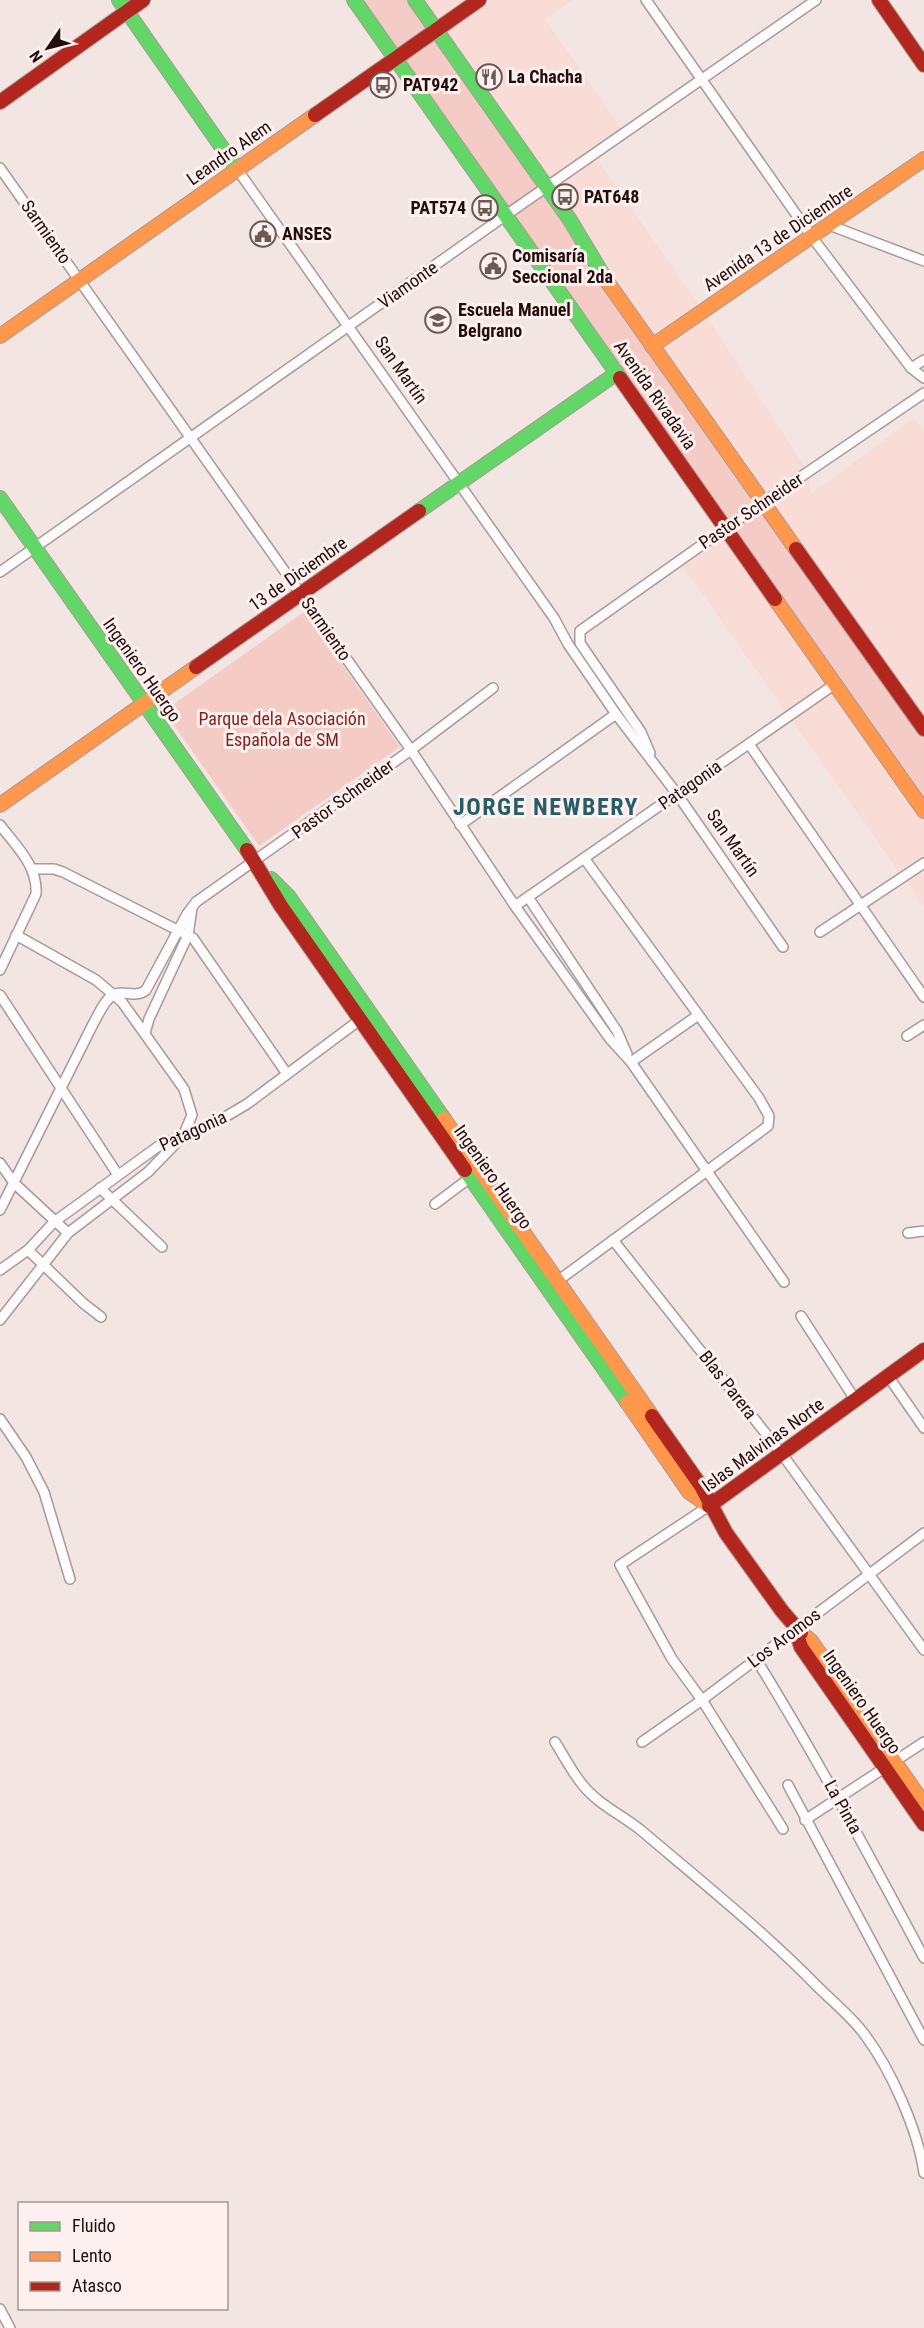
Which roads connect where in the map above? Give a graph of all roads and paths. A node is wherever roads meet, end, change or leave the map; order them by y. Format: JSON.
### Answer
{"nodes":[{"id":1,"x":144,"y":0,"type":"edge"},
{"id":2,"x":354,"y":0,"type":"edge"},
{"id":3,"x":415,"y":0,"type":"edge"},
{"id":4,"x":479,"y":0,"type":"edge"},
{"id":5,"x":646,"y":0,"type":"edge"},
{"id":6,"x":816,"y":0,"type":"edge"},
{"id":7,"x":879,"y":0,"type":"edge"},
{"id":8,"x":123,"y":6,"type":"edge"},
{"id":9,"x":436,"y":30,"type":"junction"},
{"id":10,"x":395,"y":58,"type":"junction"},
{"id":11,"x":924,"y":65,"type":"edge"},
{"id":12,"x":702,"y":80,"type":"junction"},
{"id":13,"x":0,"y":102,"type":"edge"},
{"id":14,"x":924,"y":159,"type":"edge"},
{"id":15,"x":0,"y":168,"type":"edge"},
{"id":16,"x":237,"y":170,"type":"junction"},
{"id":17,"x":547,"y":188,"type":"junction"},
{"id":18,"x":506,"y":215,"type":"junction"},
{"id":19,"x":829,"y":225,"type":"junction"},
{"id":20,"x":812,"y":237,"type":"junction"},
{"id":21,"x":924,"y":261,"type":"edge"},
{"id":22,"x":79,"y":280,"type":"junction"},
{"id":23,"x":348,"y":328,"type":"junction"},
{"id":24,"x":0,"y":336,"type":"edge"},
{"id":25,"x":652,"y":346,"type":"junction"},
{"id":26,"x":924,"y":360,"type":"edge"},
{"id":27,"x":911,"y":368,"type":"junction"},
{"id":28,"x":617,"y":373,"type":"junction"},
{"id":29,"x":924,"y":378,"type":"edge"},
{"id":30,"x":924,"y":393,"type":"edge"},
{"id":31,"x":190,"y":438,"type":"junction"},
{"id":32,"x":458,"y":483,"type":"junction"},
{"id":33,"x":0,"y":498,"type":"edge"},
{"id":34,"x":763,"y":502,"type":"junction"},
{"id":35,"x":726,"y":527,"type":"junction"},
{"id":36,"x":36,"y":547,"type":"junction"},
{"id":37,"x":0,"y":572,"type":"edge"},
{"id":38,"x":301,"y":593,"type":"junction"},
{"id":39,"x":580,"y":631,"type":"joint"},
{"id":40,"x":835,"y":684,"type":"junction"},
{"id":41,"x":493,"y":688,"type":"dead end"},
{"id":42,"x":144,"y":704,"type":"junction"},
{"id":43,"x":616,"y":714,"type":"junction"},
{"id":44,"x":924,"y":729,"type":"edge"},
{"id":45,"x":749,"y":744,"type":"junction"},
{"id":46,"x":411,"y":750,"type":"junction"},
{"id":47,"x":653,"y":760,"type":"junction"},
{"id":48,"x":677,"y":794,"type":"junction"},
{"id":49,"x":0,"y":805,"type":"edge"},
{"id":50,"x":924,"y":810,"type":"edge"},
{"id":51,"x":0,"y":825,"type":"edge"},
{"id":52,"x":460,"y":825,"type":"junction"},
{"id":53,"x":584,"y":858,"type":"junction"},
{"id":54,"x":255,"y":862,"type":"junction"},
{"id":55,"x":924,"y":863,"type":"edge"},
{"id":56,"x":33,"y":869,"type":"junction"},
{"id":57,"x":528,"y":897,"type":"junction"},
{"id":58,"x":860,"y":905,"type":"junction"},
{"id":59,"x":516,"y":906,"type":"junction"},
{"id":60,"x":192,"y":908,"type":"junction"},
{"id":61,"x":179,"y":929,"type":"junction"},
{"id":62,"x":820,"y":932,"type":"dead end"},
{"id":63,"x":16,"y":935,"type":"junction"},
{"id":64,"x":188,"y":935,"type":"junction"},
{"id":65,"x":783,"y":947,"type":"dead end"},
{"id":66,"x":0,"y":970,"type":"edge"},
{"id":67,"x":0,"y":995,"type":"edge"},
{"id":68,"x":113,"y":995,"type":"junction"},
{"id":69,"x":924,"y":997,"type":"edge"},
{"id":70,"x":697,"y":1016,"type":"junction"},
{"id":71,"x":361,"y":1019,"type":"junction"},
{"id":72,"x":924,"y":1024,"type":"edge"},
{"id":73,"x":146,"y":1033,"type":"junction"},
{"id":74,"x":907,"y":1036,"type":"dead end"},
{"id":75,"x":631,"y":1062,"type":"junction"},
{"id":76,"x":287,"y":1074,"type":"junction"},
{"id":77,"x":61,"y":1090,"type":"junction"},
{"id":78,"x":183,"y":1136,"type":"junction"},
{"id":79,"x":0,"y":1163,"type":"edge"},
{"id":80,"x":707,"y":1171,"type":"junction"},
{"id":81,"x":118,"y":1175,"type":"junction"},
{"id":82,"x":471,"y":1177,"type":"junction"},
{"id":83,"x":14,"y":1183,"type":"junction"},
{"id":84,"x":100,"y":1188,"type":"junction"},
{"id":85,"x":113,"y":1199,"type":"junction"},
{"id":86,"x":435,"y":1204,"type":"dead end"},
{"id":87,"x":0,"y":1210,"type":"edge"},
{"id":88,"x":54,"y":1222,"type":"junction"},
{"id":89,"x":924,"y":1231,"type":"edge"},
{"id":90,"x":68,"y":1233,"type":"junction"},
{"id":91,"x":908,"y":1233,"type":"dead end"},
{"id":92,"x":614,"y":1240,"type":"junction"},
{"id":93,"x":162,"y":1246,"type":"dead end"},
{"id":94,"x":28,"y":1250,"type":"junction"},
{"id":95,"x":44,"y":1265,"type":"junction"},
{"id":96,"x":0,"y":1270,"type":"edge"},
{"id":97,"x":559,"y":1280,"type":"junction"},
{"id":98,"x":784,"y":1282,"type":"dead end"},
{"id":99,"x":801,"y":1316,"type":"dead end"},
{"id":100,"x":101,"y":1317,"type":"dead end"},
{"id":101,"x":0,"y":1320,"type":"edge"},
{"id":102,"x":924,"y":1350,"type":"edge"},
{"id":103,"x":888,"y":1376,"type":"junction"},
{"id":104,"x":856,"y":1401,"type":"junction"},
{"id":105,"x":0,"y":1419,"type":"edge"},
{"id":106,"x":924,"y":1428,"type":"edge"},
{"id":107,"x":782,"y":1454,"type":"junction"},
{"id":108,"x":709,"y":1506,"type":"junction"},
{"id":109,"x":924,"y":1533,"type":"edge"},
{"id":110,"x":870,"y":1574,"type":"junction"},
{"id":111,"x":70,"y":1579,"type":"dead end"},
{"id":112,"x":795,"y":1629,"type":"junction"},
{"id":113,"x":924,"y":1650,"type":"edge"},
{"id":114,"x":756,"y":1659,"type":"junction"},
{"id":115,"x":702,"y":1700,"type":"junction"},
{"id":116,"x":555,"y":1742,"type":"dead end"},
{"id":117,"x":642,"y":1742,"type":"dead end"},
{"id":118,"x":924,"y":1742,"type":"edge"},
{"id":119,"x":891,"y":1765,"type":"junction"},
{"id":120,"x":788,"y":1785,"type":"dead end"},
{"id":121,"x":839,"y":1798,"type":"junction"},
{"id":122,"x":924,"y":1804,"type":"edge"},
{"id":123,"x":805,"y":1820,"type":"junction"},
{"id":124,"x":924,"y":1824,"type":"edge"},
{"id":125,"x":783,"y":1829,"type":"dead end"},
{"id":126,"x":924,"y":1958,"type":"edge"},
{"id":127,"x":924,"y":2040,"type":"edge"},
{"id":128,"x":924,"y":2173,"type":"edge"},
{"id":129,"x":0,"y":2309,"type":"edge"},
{"id":130,"x":10,"y":2328,"type":"edge"}],
"edges":[{"from":1,"to":8,"type":"main road"},
{"from":2,"to":10,"type":"main road","name":"Avenida Rivadavia"},
{"from":3,"to":9,"type":"main road","name":"Avenida Rivadavia"},
{"from":4,"to":9,"type":"main road","name":"Leandro Alem"},
{"from":5,"to":12,"type":"street"},
{"from":6,"to":12,"type":"street","name":"Viamonte"},
{"from":7,"to":11,"type":"main road"},
{"from":8,"to":13,"type":"main road"},
{"from":8,"to":16,"type":"main road","name":"San Martín"},
{"from":9,"to":10,"type":"main road","name":"Leandro Alem"},
{"from":9,"to":17,"type":"main road","name":"Avenida Rivadavia"},
{"from":10,"to":16,"type":"main road","name":"Leandro Alem"},
{"from":10,"to":18,"type":"main road","name":"Avenida Rivadavia"},
{"from":12,"to":17,"type":"street","name":"Viamonte"},
{"from":12,"to":20,"type":"street"},
{"from":14,"to":19,"type":"main road","name":"Avenida 13 de Diciembre"},
{"from":15,"to":22,"type":"street","name":"Sarmiento"},
{"from":16,"to":22,"type":"main road","name":"Leandro Alem"},
{"from":16,"to":23,"type":"street","name":"San Martín"},
{"from":17,"to":18,"type":"street","name":"Viamonte"},
{"from":17,"to":25,"type":"main road","name":"Avenida Rivadavia"},
{"from":18,"to":23,"type":"street","name":"Viamonte"},
{"from":18,"to":28,"type":"main road","name":"Avenida Rivadavia"},
{"from":19,"to":20,"type":"main road","name":"Avenida 13 de Diciembre"},
{"from":19,"to":21,"type":"street"},
{"from":20,"to":25,"type":"main road","name":"Avenida 13 de Diciembre"},
{"from":20,"to":27,"type":"street"},
{"from":22,"to":24,"type":"main road","name":"Leandro Alem"},
{"from":22,"to":31,"type":"street","name":"Sarmiento"},
{"from":23,"to":31,"type":"street","name":"Viamonte"},
{"from":23,"to":32,"type":"street","name":"San Martín"},
{"from":25,"to":34,"type":"main road","name":"Avenida Rivadavia"},
{"from":26,"to":27,"type":"street"},
{"from":27,"to":29,"type":"street"},
{"from":28,"to":32,"type":"main road","name":"13 de Diciembre"},
{"from":28,"to":35,"type":"main road","name":"Avenida Rivadavia"},
{"from":30,"to":34,"type":"street","name":"Pastor Schneider"},
{"from":31,"to":36,"type":"street","name":"Viamonte"},
{"from":31,"to":38,"type":"street","name":"Sarmiento"},
{"from":32,"to":38,"type":"main road","name":"13 de Diciembre"},
{"from":32,"to":43,"type":"street","name":"San Martín"},
{"from":33,"to":36,"type":"main road","name":"Ingeniero Huergo"},
{"from":34,"to":35,"type":"street","name":"Pastor Schneider"},
{"from":34,"to":44,"type":"main road","name":"Avenida Rivadavia"},
{"from":35,"to":39,"type":"street","name":"Pastor Schneider"},
{"from":35,"to":40,"type":"main road","name":"Avenida Rivadavia"},
{"from":36,"to":37,"type":"street","name":"Viamonte"},
{"from":36,"to":42,"type":"main road","name":"Ingeniero Huergo"},
{"from":38,"to":42,"type":"main road","name":"13 de Diciembre"},
{"from":38,"to":46,"type":"street","name":"Sarmiento"},
{"from":39,"to":47,"type":"street","name":"San Martín"},
{"from":40,"to":45,"type":"street","name":"Patagonia"},
{"from":40,"to":50,"type":"main road","name":"Avenida Rivadavia"},
{"from":41,"to":46,"type":"street","name":"Pastor Schneider"},
{"from":42,"to":49,"type":"main road","name":"13 de Diciembre"},
{"from":42,"to":54,"type":"main road","name":"Ingeniero Huergo"},
{"from":43,"to":47,"type":"street","name":"San Martín"},
{"from":43,"to":52,"type":"street"},
{"from":45,"to":48,"type":"street","name":"Patagonia"},
{"from":45,"to":58,"type":"street"},
{"from":46,"to":52,"type":"street","name":"Sarmiento"},
{"from":46,"to":54,"type":"street","name":"Pastor Schneider"},
{"from":47,"to":48,"type":"street","name":"San Martín"},
{"from":48,"to":53,"type":"street","name":"Patagonia"},
{"from":48,"to":65,"type":"street","name":"San Martín"},
{"from":51,"to":56,"type":"street"},
{"from":52,"to":59,"type":"street","name":"Sarmiento"},
{"from":53,"to":57,"type":"street","name":"Patagonia"},
{"from":53,"to":70,"type":"street"},
{"from":54,"to":60,"type":"street","name":"Pastor Schneider"},
{"from":54,"to":71,"type":"main road","name":"Ingeniero Huergo"},
{"from":54,"to":97,"type":"main road","name":"Ingeniero Huergo"},
{"from":55,"to":58,"type":"street"},
{"from":56,"to":61,"type":"street"},
{"from":56,"to":63,"type":"street"},
{"from":57,"to":59,"type":"street","name":"Patagonia"},
{"from":57,"to":75,"type":"street","name":"Sarmiento"},
{"from":58,"to":62,"type":"street"},
{"from":58,"to":69,"type":"street"},
{"from":59,"to":75,"type":"street","name":"Sarmiento"},
{"from":60,"to":61,"type":"street","name":"Pastor Schneider"},
{"from":60,"to":64,"type":"street"},
{"from":61,"to":64,"type":"street"},
{"from":61,"to":68,"type":"street","name":"Pastor Schneider"},
{"from":63,"to":66,"type":"street"},
{"from":63,"to":68,"type":"street"},
{"from":64,"to":73,"type":"street"},
{"from":64,"to":76,"type":"street"},
{"from":67,"to":77,"type":"street"},
{"from":68,"to":73,"type":"street"},
{"from":68,"to":77,"type":"street"},
{"from":70,"to":75,"type":"street"},
{"from":70,"to":80,"type":"street"},
{"from":71,"to":76,"type":"street","name":"Patagonia"},
{"from":71,"to":82,"type":"main road","name":"Ingeniero Huergo"},
{"from":72,"to":74,"type":"street"},
{"from":73,"to":78,"type":"street"},
{"from":75,"to":80,"type":"street","name":"Sarmiento"},
{"from":76,"to":78,"type":"street","name":"Patagonia"},
{"from":77,"to":81,"type":"street"},
{"from":77,"to":83,"type":"street"},
{"from":78,"to":81,"type":"street","name":"Patagonia"},
{"from":78,"to":85,"type":"street"},
{"from":79,"to":83,"type":"street"},
{"from":80,"to":92,"type":"street"},
{"from":80,"to":98,"type":"street","name":"Sarmiento"},
{"from":81,"to":84,"type":"street","name":"Patagonia"},
{"from":82,"to":86,"type":"street"},
{"from":82,"to":108,"type":"main road","name":"Ingeniero Huergo"},
{"from":83,"to":87,"type":"street"},
{"from":83,"to":88,"type":"street"},
{"from":84,"to":85,"type":"street"},
{"from":84,"to":88,"type":"street","name":"Patagonia"},
{"from":85,"to":90,"type":"street"},
{"from":85,"to":93,"type":"street"},
{"from":88,"to":90,"type":"street"},
{"from":88,"to":94,"type":"street","name":"Patagonia"},
{"from":89,"to":91,"type":"street"},
{"from":90,"to":95,"type":"street"},
{"from":92,"to":97,"type":"street"},
{"from":92,"to":107,"type":"street","name":"Blas Parera"},
{"from":94,"to":95,"type":"street"},
{"from":94,"to":96,"type":"street","name":"Patagonia"},
{"from":95,"to":100,"type":"street"},
{"from":95,"to":101,"type":"street"},
{"from":97,"to":108,"type":"main road","name":"Ingeniero Huergo"},
{"from":99,"to":104,"type":"street"},
{"from":102,"to":103,"type":"main road","name":"Islas Malvinas Norte"},
{"from":103,"to":104,"type":"main road","name":"Islas Malvinas Norte"},
{"from":103,"to":106,"type":"street"},
{"from":104,"to":107,"type":"main road","name":"Islas Malvinas Norte"},
{"from":105,"to":111,"type":"street"},
{"from":107,"to":108,"type":"main road","name":"Islas Malvinas Norte"},
{"from":107,"to":110,"type":"street","name":"Blas Parera"},
{"from":108,"to":112,"type":"main road","name":"Ingeniero Huergo"},
{"from":108,"to":115,"type":"street","name":"Islas Malvinas Norte"},
{"from":109,"to":110,"type":"street","name":"Los Aromos"},
{"from":110,"to":112,"type":"street","name":"Los Aromos"},
{"from":110,"to":113,"type":"street","name":"Blas Parera"},
{"from":112,"to":114,"type":"street","name":"Los Aromos"},
{"from":112,"to":119,"type":"main road","name":"Ingeniero Huergo"},
{"from":114,"to":115,"type":"street","name":"Los Aromos"},
{"from":114,"to":121,"type":"street","name":"La Pinta"},
{"from":115,"to":117,"type":"street","name":"Los Aromos"},
{"from":115,"to":125,"type":"street"},
{"from":116,"to":128,"type":"street"},
{"from":118,"to":119,"type":"street"},
{"from":119,"to":121,"type":"street"},
{"from":119,"to":122,"type":"main road","name":"Ingeniero Huergo"},
{"from":119,"to":124,"type":"main road","name":"Ingeniero Huergo"},
{"from":120,"to":123,"type":"street"},
{"from":121,"to":123,"type":"street"},
{"from":121,"to":126,"type":"street","name":"La Pinta"},
{"from":123,"to":127,"type":"street"},
{"from":129,"to":130,"type":"street"}]}
